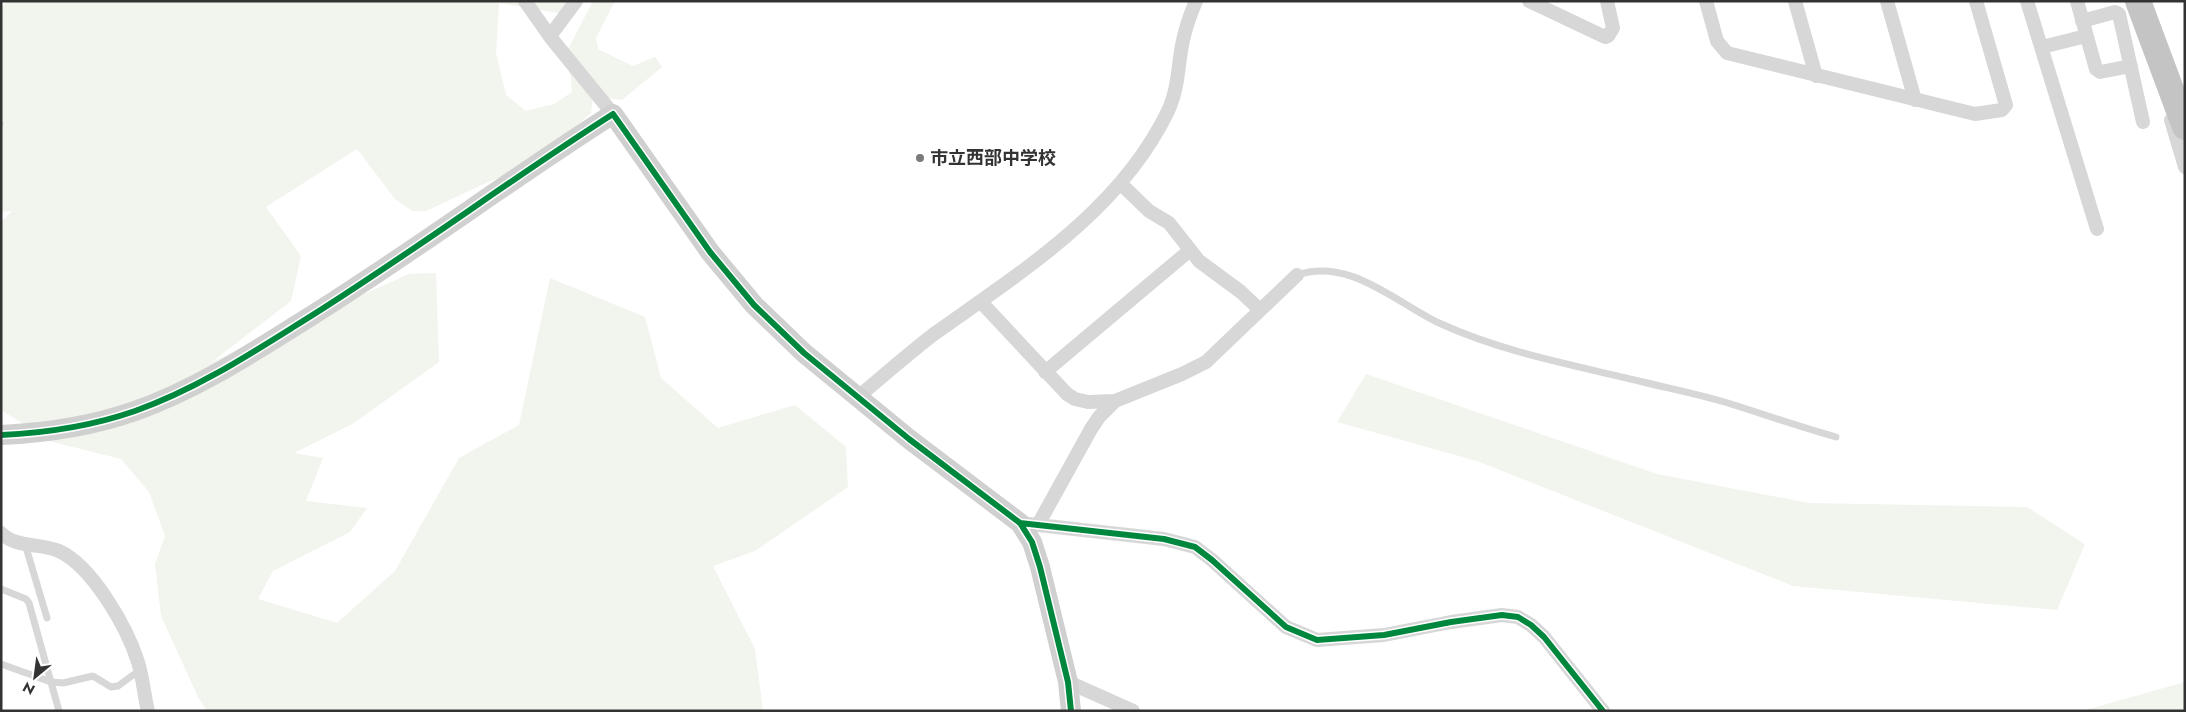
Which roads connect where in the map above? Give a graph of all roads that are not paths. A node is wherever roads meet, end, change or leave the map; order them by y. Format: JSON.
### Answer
{"nodes":[{"id":1,"x":525,"y":1,"type":"edge"},
{"id":2,"x":576,"y":1,"type":"edge"},
{"id":3,"x":1196,"y":1,"type":"edge"},
{"id":4,"x":1529,"y":1,"type":"edge"},
{"id":5,"x":1606,"y":1,"type":"edge"},
{"id":6,"x":1706,"y":1,"type":"edge"},
{"id":7,"x":1795,"y":1,"type":"edge"},
{"id":8,"x":1887,"y":1,"type":"edge"},
{"id":9,"x":1976,"y":1,"type":"edge"},
{"id":10,"x":2027,"y":1,"type":"edge"},
{"id":11,"x":2076,"y":1,"type":"edge"},
{"id":12,"x":2138,"y":1,"type":"edge"},
{"id":13,"x":2082,"y":21,"type":"junction"},
{"id":14,"x":550,"y":36,"type":"junction"},
{"id":15,"x":2086,"y":36,"type":"junction"},
{"id":16,"x":2042,"y":47,"type":"junction"},
{"id":17,"x":2131,"y":66,"type":"junction"},
{"id":18,"x":1816,"y":76,"type":"junction"},
{"id":19,"x":1914,"y":100,"type":"junction"},
{"id":20,"x":613,"y":114,"type":"junction"},
{"id":21,"x":2144,"y":122,"type":"dead end"},
{"id":22,"x":2185,"y":127,"type":"edge"},
{"id":23,"x":2185,"y":167,"type":"edge"},
{"id":24,"x":1120,"y":184,"type":"junction"},
{"id":25,"x":2097,"y":228,"type":"dead end"},
{"id":26,"x":1189,"y":251,"type":"junction"},
{"id":27,"x":1297,"y":275,"type":"joint"},
{"id":28,"x":981,"y":302,"type":"junction"},
{"id":29,"x":1260,"y":310,"type":"junction"},
{"id":30,"x":1045,"y":372,"type":"junction"},
{"id":31,"x":858,"y":397,"type":"junction"},
{"id":32,"x":1115,"y":401,"type":"junction"},
{"id":33,"x":1,"y":435,"type":"edge"},
{"id":34,"x":1836,"y":437,"type":"dead end"},
{"id":35,"x":1029,"y":523,"type":"junction"},
{"id":36,"x":1,"y":533,"type":"edge"},
{"id":37,"x":25,"y":543,"type":"junction"},
{"id":38,"x":1,"y":589,"type":"edge"},
{"id":39,"x":47,"y":618,"type":"dead end"},
{"id":40,"x":1,"y":664,"type":"edge"},
{"id":41,"x":140,"y":670,"type":"junction"},
{"id":42,"x":51,"y":682,"type":"junction"},
{"id":43,"x":1068,"y":682,"type":"junction"},
{"id":44,"x":59,"y":711,"type":"edge"},
{"id":45,"x":148,"y":711,"type":"edge"},
{"id":46,"x":1071,"y":711,"type":"edge"},
{"id":47,"x":1133,"y":711,"type":"edge"},
{"id":48,"x":1603,"y":711,"type":"edge"}],
"edges":[{"from":1,"to":14,"type":"street"},
{"from":2,"to":14,"type":"street"},
{"from":3,"to":24,"type":"street"},
{"from":4,"to":5,"type":"street"},
{"from":6,"to":18,"type":"street"},
{"from":7,"to":18,"type":"street"},
{"from":8,"to":19,"type":"street"},
{"from":9,"to":19,"type":"street"},
{"from":10,"to":16,"type":"street"},
{"from":11,"to":13,"type":"street"},
{"from":12,"to":22,"type":"highway"},
{"from":12,"to":23,"type":"street"},
{"from":13,"to":15,"type":"street"},
{"from":13,"to":17,"type":"street"},
{"from":14,"to":20,"type":"street"},
{"from":15,"to":16,"type":"street"},
{"from":15,"to":17,"type":"street"},
{"from":16,"to":25,"type":"street"},
{"from":17,"to":21,"type":"street"},
{"from":18,"to":19,"type":"street"},
{"from":20,"to":31,"type":"street"},
{"from":20,"to":33,"type":"street"},
{"from":24,"to":26,"type":"street"},
{"from":24,"to":28,"type":"street"},
{"from":26,"to":29,"type":"street"},
{"from":26,"to":30,"type":"street"},
{"from":27,"to":29,"type":"street"},
{"from":27,"to":34,"type":"lane"},
{"from":28,"to":30,"type":"street"},
{"from":28,"to":31,"type":"street"},
{"from":29,"to":32,"type":"street"},
{"from":30,"to":32,"type":"street"},
{"from":31,"to":35,"type":"street"},
{"from":32,"to":35,"type":"street"},
{"from":35,"to":43,"type":"street"},
{"from":35,"to":48,"type":"street"},
{"from":36,"to":37,"type":"street"},
{"from":37,"to":39,"type":"lane"},
{"from":37,"to":41,"type":"street"},
{"from":38,"to":42,"type":"lane"},
{"from":40,"to":42,"type":"lane"},
{"from":41,"to":42,"type":"lane"},
{"from":41,"to":45,"type":"street"},
{"from":42,"to":44,"type":"lane"},
{"from":43,"to":46,"type":"street"},
{"from":43,"to":47,"type":"street"}]}
